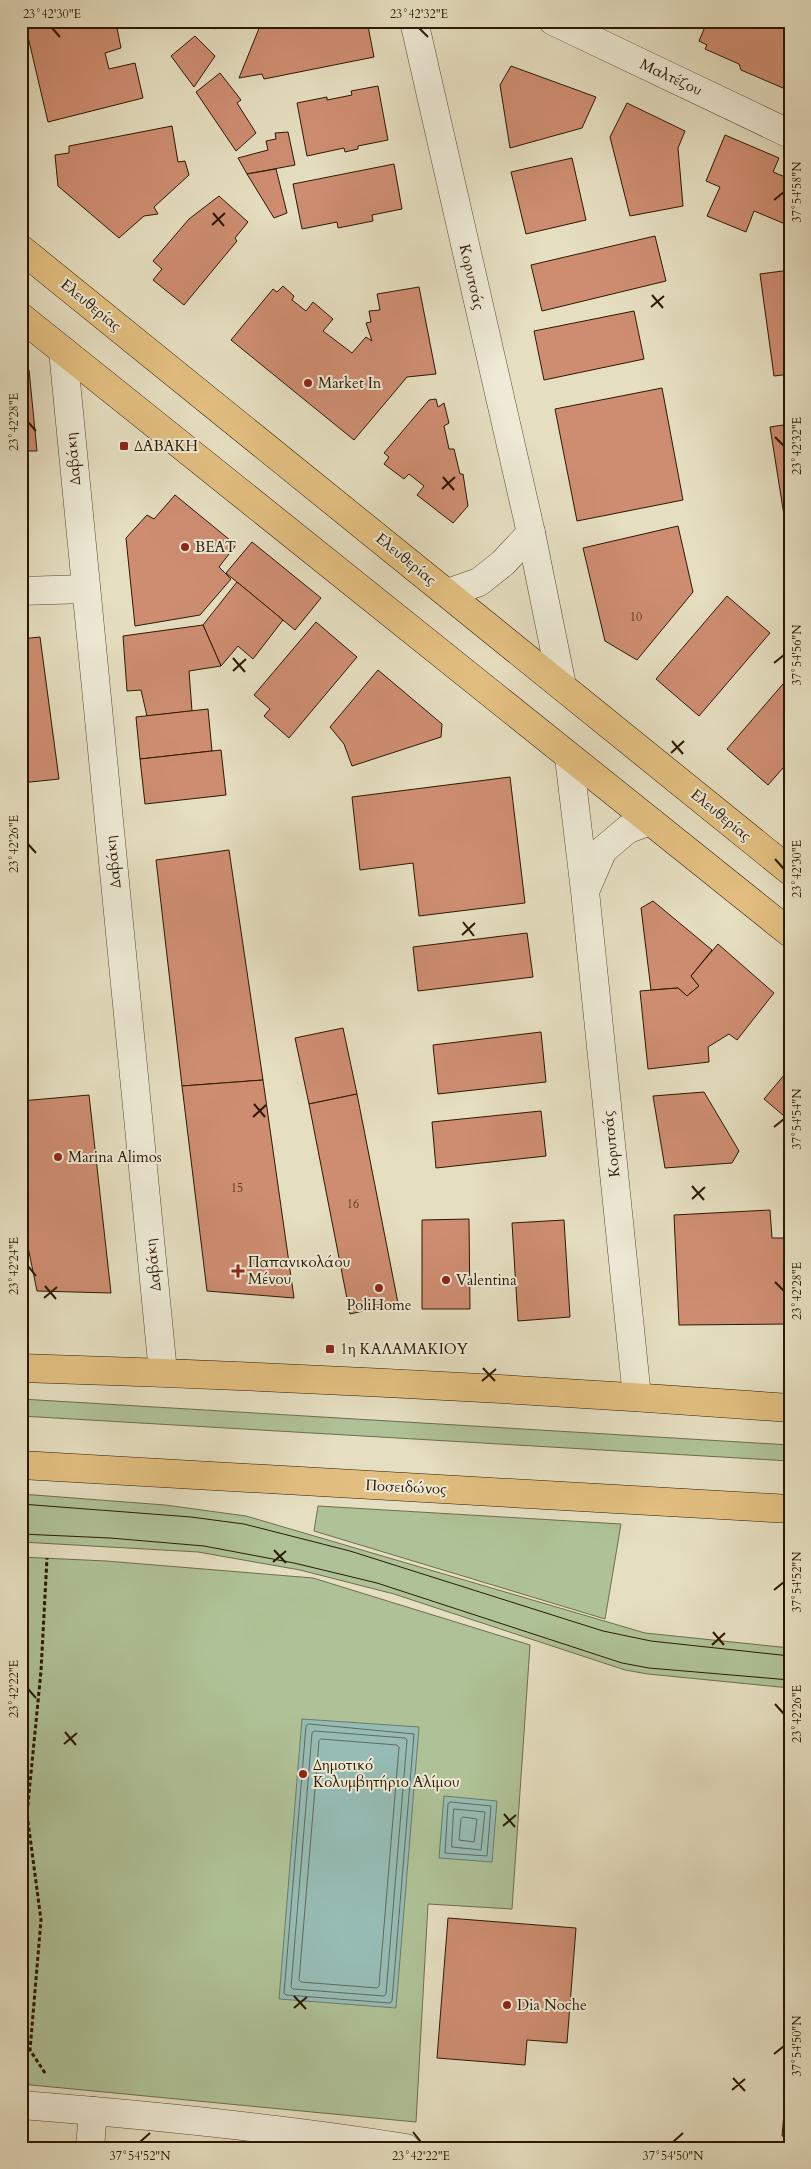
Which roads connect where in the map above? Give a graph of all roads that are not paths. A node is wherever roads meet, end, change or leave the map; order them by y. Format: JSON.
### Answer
{"nodes":[{"id":1,"x":414,"y":21,"type":"edge"},
{"id":2,"x":553,"y":21,"type":"edge"},
{"id":3,"x":790,"y":134,"type":"edge"},
{"id":4,"x":21,"y":248,"type":"edge"},
{"id":5,"x":21,"y":317,"type":"edge"},
{"id":6,"x":63,"y":351,"type":"junction"},
{"id":7,"x":531,"y":533,"type":"junction"},
{"id":8,"x":86,"y":589,"type":"junction"},
{"id":9,"x":21,"y":591,"type":"edge"},
{"id":10,"x":448,"y":593,"type":"junction"},
{"id":11,"x":562,"y":686,"type":"junction"},
{"id":12,"x":569,"y":756,"type":"junction"},
{"id":13,"x":650,"y":821,"type":"junction"},
{"id":14,"x":790,"y":871,"type":"edge"},
{"id":15,"x":585,"y":891,"type":"junction"},
{"id":16,"x":790,"y":933,"type":"edge"},
{"id":17,"x":21,"y":1368,"type":"edge"},
{"id":18,"x":164,"y":1372,"type":"junction"},
{"id":19,"x":637,"y":1397,"type":"junction"},
{"id":20,"x":790,"y":1408,"type":"edge"},
{"id":21,"x":21,"y":1465,"type":"edge"},
{"id":22,"x":790,"y":1509,"type":"edge"},
{"id":23,"x":21,"y":2105,"type":"edge"},
{"id":24,"x":94,"y":2111,"type":"junction"},
{"id":25,"x":249,"y":2138,"type":"edge"},
{"id":26,"x":90,"y":2148,"type":"edge"},
{"id":27,"x":406,"y":2148,"type":"edge"}],
"edges":[{"from":1,"to":7,"type":"street","name":"Κορυτσάς"},
{"from":2,"to":3,"type":"street","name":"Μαλτέζου"},
{"from":4,"to":10,"type":"main road","name":"Ελευθερίας"},
{"from":5,"to":6,"type":"main road"},
{"from":6,"to":8,"type":"street","name":"Δαβάκη"},
{"from":6,"to":12,"type":"main road"},
{"from":7,"to":10,"type":"street"},
{"from":7,"to":11,"type":"street","name":"Κορυτσάς"},
{"from":8,"to":9,"type":"street"},
{"from":8,"to":18,"type":"street","name":"Δαβάκη"},
{"from":10,"to":11,"type":"main road","name":"Ελευθερίας"},
{"from":11,"to":14,"type":"main road","name":"Ελευθερίας"},
{"from":12,"to":13,"type":"main road"},
{"from":12,"to":15,"type":"street","name":"Κορυτσάς"},
{"from":13,"to":15,"type":"street","name":"Κορυτσάς"},
{"from":13,"to":16,"type":"main road"},
{"from":15,"to":19,"type":"street","name":"Κορυτσάς"},
{"from":17,"to":18,"type":"main road"},
{"from":18,"to":19,"type":"main road"},
{"from":19,"to":20,"type":"main road"},
{"from":21,"to":22,"type":"main road","name":"Ποσειδώνος"},
{"from":23,"to":24,"type":"street"},
{"from":24,"to":25,"type":"street"},
{"from":24,"to":26,"type":"street"},
{"from":25,"to":27,"type":"street"}]}
